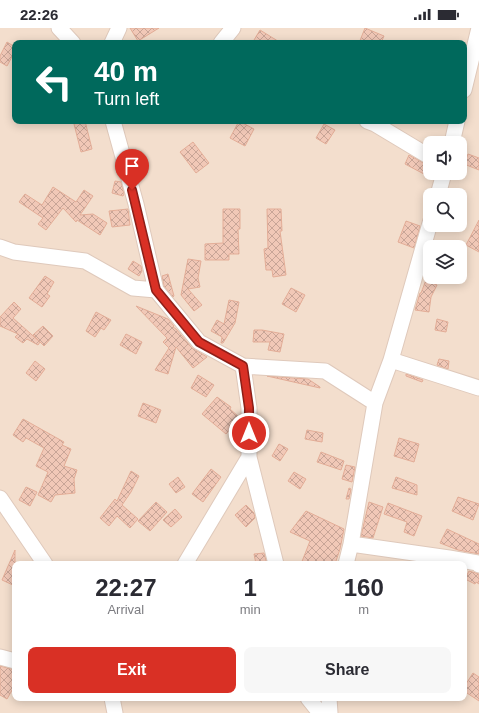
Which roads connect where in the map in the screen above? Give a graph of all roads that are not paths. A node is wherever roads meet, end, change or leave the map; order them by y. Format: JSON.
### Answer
{"nodes":[{"id":1,"x":59,"y":28,"type":"edge"},
{"id":2,"x":119,"y":28,"type":"edge"},
{"id":3,"x":233,"y":28,"type":"edge"},
{"id":4,"x":478,"y":28,"type":"edge"},
{"id":5,"x":70,"y":40,"type":"edge"},
{"id":6,"x":113,"y":40,"type":"edge"},
{"id":7,"x":223,"y":40,"type":"edge"},
{"id":8,"x":467,"y":77,"type":"edge"},
{"id":9,"x":114,"y":124,"type":"edge"},
{"id":10,"x":375,"y":124,"type":"edge"},
{"id":11,"x":456,"y":124,"type":"edge"},
{"id":12,"x":454,"y":136,"type":"edge"},
{"id":13,"x":423,"y":153,"type":"edge"},
{"id":14,"x":427,"y":232,"type":"edge"},
{"id":15,"x":0,"y":247,"type":"edge"},
{"id":16,"x":156,"y":290,"type":"junction"},
{"id":17,"x":391,"y":360,"type":"junction"},
{"id":18,"x":243,"y":366,"type":"junction"},
{"id":19,"x":479,"y":388,"type":"edge"},
{"id":20,"x":376,"y":403,"type":"junction"},
{"id":21,"x":249,"y":457,"type":"junction"},
{"id":22,"x":0,"y":498,"type":"edge"},
{"id":23,"x":351,"y":544,"type":"junction"},
{"id":24,"x":43,"y":561,"type":"edge"},
{"id":25,"x":187,"y":561,"type":"edge"},
{"id":26,"x":275,"y":561,"type":"edge"},
{"id":27,"x":347,"y":561,"type":"edge"},
{"id":28,"x":466,"y":561,"type":"edge"},
{"id":29,"x":467,"y":561,"type":"edge"},
{"id":30,"x":479,"y":565,"type":"edge"},
{"id":31,"x":0,"y":657,"type":"edge"},
{"id":32,"x":12,"y":660,"type":"edge"},
{"id":33,"x":113,"y":701,"type":"edge"},
{"id":34,"x":310,"y":701,"type":"edge"},
{"id":35,"x":329,"y":701,"type":"edge"},
{"id":36,"x":115,"y":713,"type":"edge"},
{"id":37,"x":320,"y":713,"type":"edge"},
{"id":38,"x":330,"y":713,"type":"edge"}],
"edges":[{"from":1,"to":5,"type":"street"},
{"from":2,"to":6,"type":"street"},
{"from":3,"to":7,"type":"street"},
{"from":4,"to":8,"type":"street"},
{"from":9,"to":16,"type":"street"},
{"from":10,"to":13,"type":"street"},
{"from":11,"to":12,"type":"street"},
{"from":14,"to":17,"type":"street"},
{"from":15,"to":16,"type":"street"},
{"from":16,"to":18,"type":"street"},
{"from":17,"to":19,"type":"street"},
{"from":17,"to":20,"type":"street"},
{"from":18,"to":20,"type":"street"},
{"from":18,"to":21,"type":"street"},
{"from":20,"to":23,"type":"street"},
{"from":21,"to":25,"type":"street"},
{"from":21,"to":26,"type":"street"},
{"from":22,"to":24,"type":"street"},
{"from":23,"to":27,"type":"street"},
{"from":23,"to":28,"type":"street"},
{"from":29,"to":30,"type":"street"},
{"from":31,"to":32,"type":"street"},
{"from":33,"to":36,"type":"street"},
{"from":34,"to":37,"type":"street"},
{"from":35,"to":38,"type":"street"}]}
